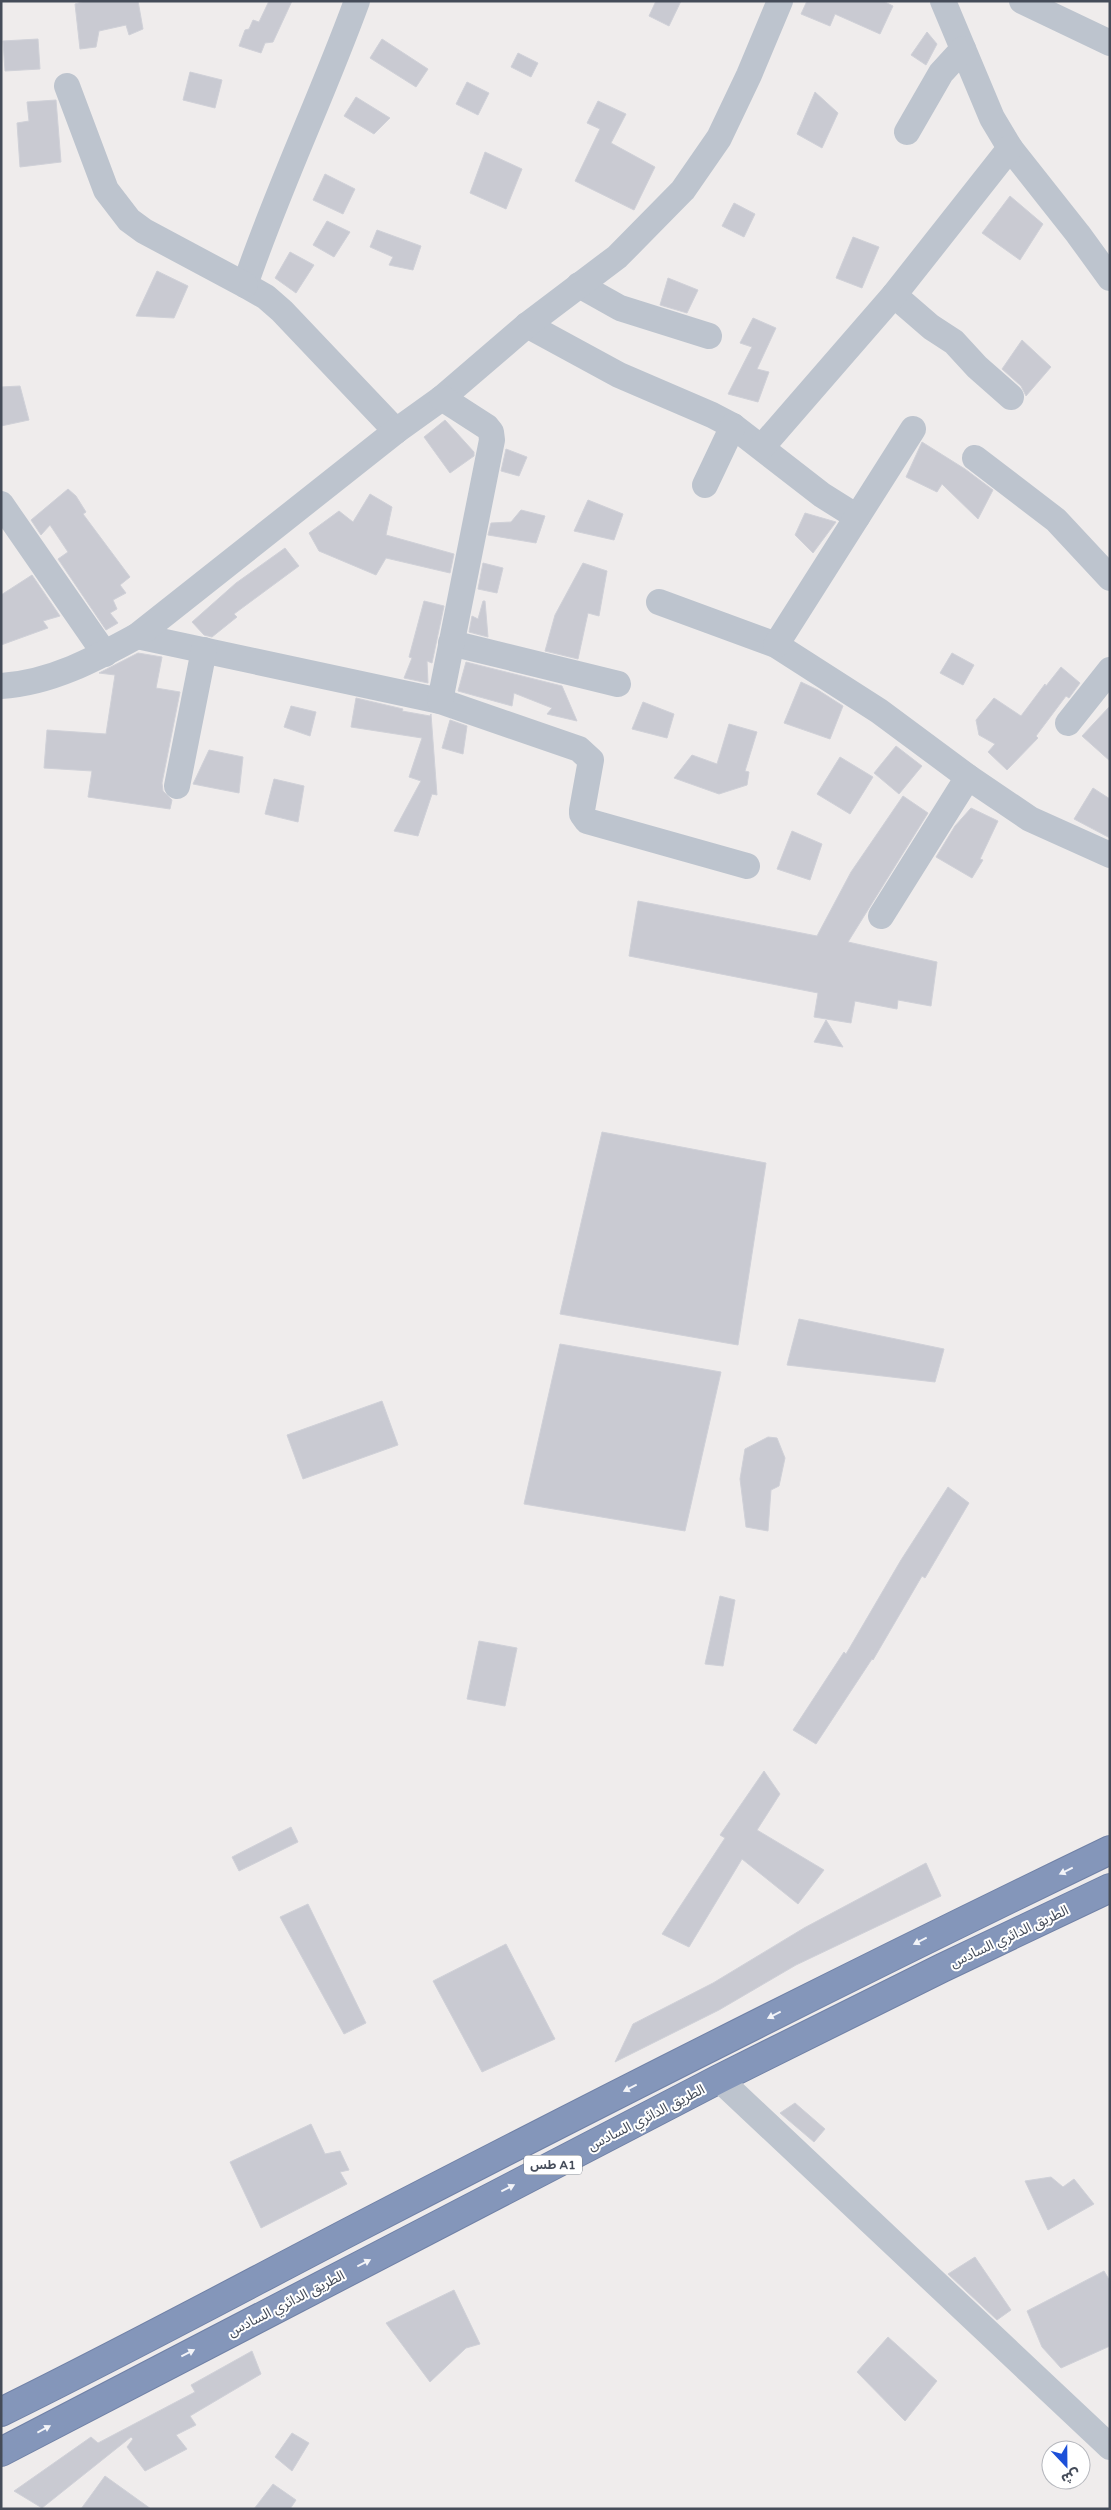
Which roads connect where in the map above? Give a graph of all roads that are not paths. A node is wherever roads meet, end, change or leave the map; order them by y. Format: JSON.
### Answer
{"nodes":[{"id":1,"x":357,"y":1,"type":"edge"},
{"id":2,"x":780,"y":1,"type":"edge"},
{"id":3,"x":943,"y":1,"type":"edge"},
{"id":4,"x":1022,"y":1,"type":"edge"},
{"id":5,"x":1110,"y":42,"type":"edge"},
{"id":6,"x":963,"y":49,"type":"junction"},
{"id":7,"x":67,"y":86,"type":"dead end"},
{"id":8,"x":907,"y":132,"type":"dead end"},
{"id":9,"x":1010,"y":148,"type":"junction"},
{"id":10,"x":1110,"y":278,"type":"edge"},
{"id":11,"x":246,"y":285,"type":"junction"},
{"id":12,"x":580,"y":285,"type":"junction"},
{"id":13,"x":894,"y":294,"type":"junction"},
{"id":14,"x":527,"y":325,"type":"junction"},
{"id":15,"x":709,"y":336,"type":"dead end"},
{"id":16,"x":1011,"y":397,"type":"dead end"},
{"id":17,"x":442,"y":398,"type":"junction"},
{"id":18,"x":733,"y":426,"type":"junction"},
{"id":19,"x":913,"y":429,"type":"dead end"},
{"id":20,"x":396,"y":431,"type":"junction"},
{"id":21,"x":762,"y":447,"type":"junction"},
{"id":22,"x":975,"y":458,"type":"dead end"},
{"id":23,"x":705,"y":485,"type":"dead end"},
{"id":24,"x":1,"y":504,"type":"edge"},
{"id":25,"x":857,"y":517,"type":"junction"},
{"id":26,"x":1110,"y":578,"type":"edge"},
{"id":27,"x":659,"y":602,"type":"dead end"},
{"id":28,"x":137,"y":636,"type":"junction"},
{"id":29,"x":451,"y":643,"type":"junction"},
{"id":30,"x":776,"y":645,"type":"junction"},
{"id":31,"x":204,"y":650,"type":"junction"},
{"id":32,"x":105,"y":654,"type":"junction"},
{"id":33,"x":1110,"y":670,"type":"edge"},
{"id":34,"x":618,"y":684,"type":"dead end"},
{"id":35,"x":1,"y":686,"type":"edge"},
{"id":36,"x":440,"y":701,"type":"junction"},
{"id":37,"x":1068,"y":723,"type":"dead end"},
{"id":38,"x":968,"y":777,"type":"junction"},
{"id":39,"x":177,"y":786,"type":"dead end"},
{"id":40,"x":1110,"y":856,"type":"edge"},
{"id":41,"x":747,"y":866,"type":"dead end"},
{"id":42,"x":881,"y":916,"type":"dead end"},
{"id":43,"x":1110,"y":1850,"type":"edge"},
{"id":44,"x":1110,"y":1888,"type":"edge"},
{"id":45,"x":718,"y":2079,"type":"junction"},
{"id":46,"x":1,"y":2412,"type":"edge"},
{"id":47,"x":1110,"y":2447,"type":"edge"},
{"id":48,"x":1,"y":2452,"type":"edge"}],
"edges":[{"from":1,"to":11,"type":"street"},
{"from":2,"to":12,"type":"street"},
{"from":3,"to":6,"type":"street"},
{"from":4,"to":5,"type":"street"},
{"from":6,"to":8,"type":"street"},
{"from":6,"to":9,"type":"street"},
{"from":7,"to":11,"type":"street"},
{"from":9,"to":10,"type":"street"},
{"from":9,"to":13,"type":"street"},
{"from":11,"to":20,"type":"street"},
{"from":12,"to":14,"type":"street"},
{"from":12,"to":15,"type":"street"},
{"from":13,"to":16,"type":"street"},
{"from":13,"to":21,"type":"street"},
{"from":14,"to":17,"type":"street"},
{"from":14,"to":18,"type":"street"},
{"from":17,"to":20,"type":"street"},
{"from":17,"to":29,"type":"street"},
{"from":18,"to":21,"type":"street"},
{"from":18,"to":23,"type":"street"},
{"from":19,"to":25,"type":"street"},
{"from":20,"to":28,"type":"street"},
{"from":21,"to":25,"type":"street"},
{"from":22,"to":26,"type":"street"},
{"from":24,"to":32,"type":"street"},
{"from":25,"to":30,"type":"street"},
{"from":27,"to":30,"type":"street"},
{"from":28,"to":31,"type":"street"},
{"from":28,"to":32,"type":"street"},
{"from":29,"to":34,"type":"street"},
{"from":29,"to":36,"type":"street"},
{"from":30,"to":38,"type":"street"},
{"from":31,"to":36,"type":"street"},
{"from":31,"to":39,"type":"street"},
{"from":32,"to":35,"type":"street"},
{"from":33,"to":37,"type":"street"},
{"from":36,"to":41,"type":"street"},
{"from":38,"to":40,"type":"street"},
{"from":38,"to":42,"type":"street"},
{"from":43,"to":46,"type":"highway","number":"طس A1","one_way":true},
{"from":44,"to":45,"type":"highway","name":"الطريق الدائري السادس","number":"طس A1"},
{"from":45,"to":47,"type":"street"},
{"from":48,"to":45,"type":"highway","name":"الطريق الدائري السادس","number":"طس A1","one_way":true}]}
